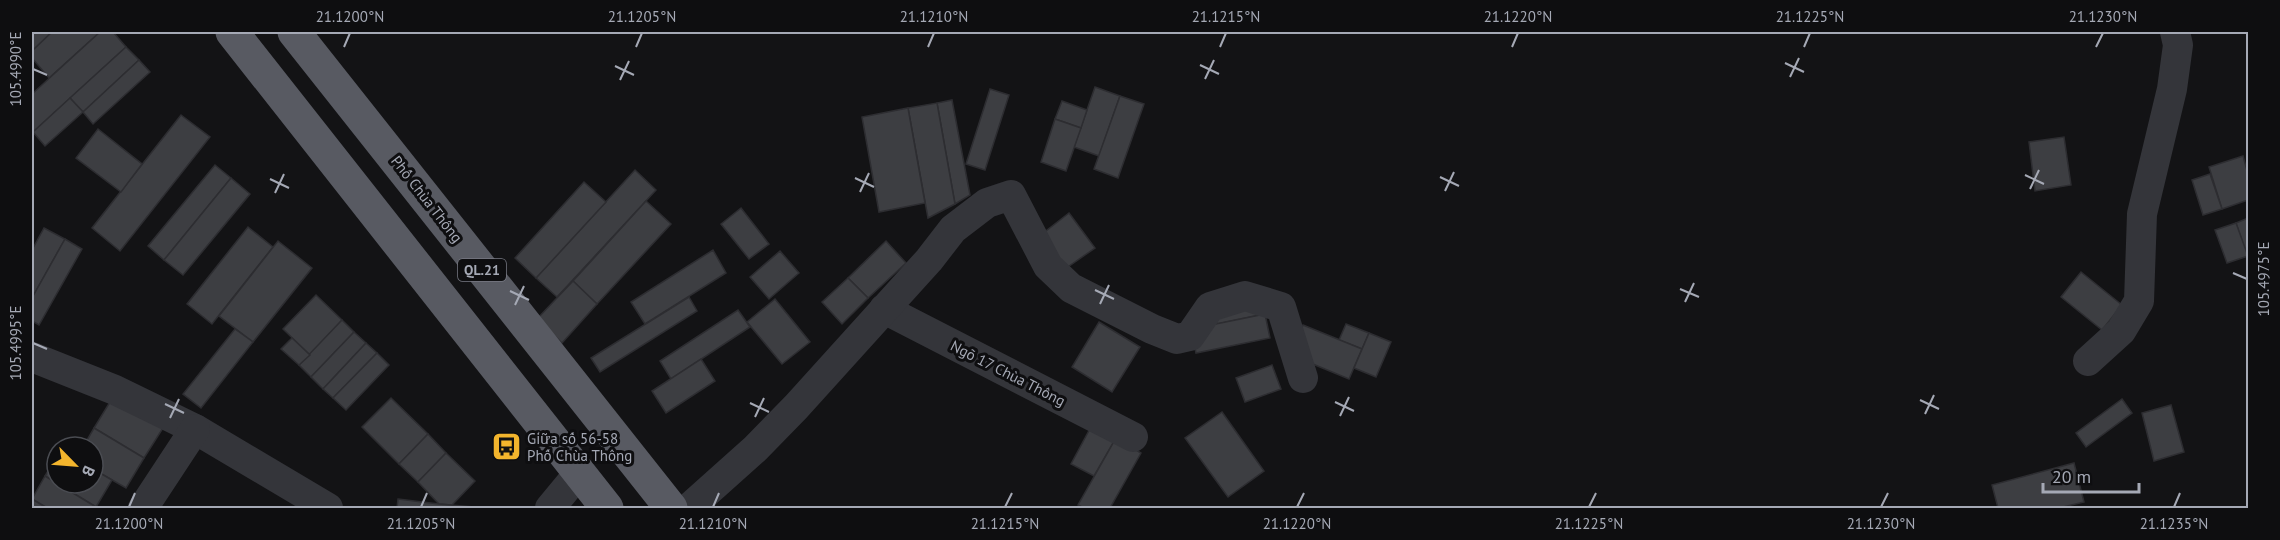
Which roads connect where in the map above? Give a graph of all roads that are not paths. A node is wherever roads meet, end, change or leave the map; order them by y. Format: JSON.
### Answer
{"nodes":[{"id":1,"x":232,"y":32,"type":"edge"},
{"id":2,"x":294,"y":32,"type":"edge"},
{"id":3,"x":2176,"y":38,"type":"edge"},
{"id":4,"x":884,"y":309,"type":"junction"},
{"id":5,"x":32,"y":357,"type":"edge"},
{"id":6,"x":2088,"y":361,"type":"dead end"},
{"id":7,"x":1303,"y":378,"type":"dead end"},
{"id":8,"x":195,"y":429,"type":"junction"},
{"id":9,"x":1133,"y":437,"type":"dead end"},
{"id":10,"x":579,"y":472,"type":"junction"},
{"id":11,"x":143,"y":508,"type":"edge"},
{"id":12,"x":328,"y":508,"type":"edge"},
{"id":13,"x":550,"y":508,"type":"edge"},
{"id":14,"x":607,"y":508,"type":"edge"},
{"id":15,"x":670,"y":508,"type":"edge"},
{"id":16,"x":689,"y":508,"type":"edge"}],
"edges":[{"from":1,"to":10,"type":"highway"},
{"from":2,"to":15,"type":"highway","name":"Phố Chùa Thông","number":"QL.21"},
{"from":3,"to":6,"type":"street"},
{"from":4,"to":7,"type":"street"},
{"from":4,"to":9,"type":"street","name":"Ngõ 17 Chùa Thông"},
{"from":4,"to":16,"type":"street"},
{"from":5,"to":8,"type":"street"},
{"from":8,"to":11,"type":"street"},
{"from":8,"to":12,"type":"street"},
{"from":10,"to":13,"type":"street"},
{"from":10,"to":14,"type":"highway"}]}
